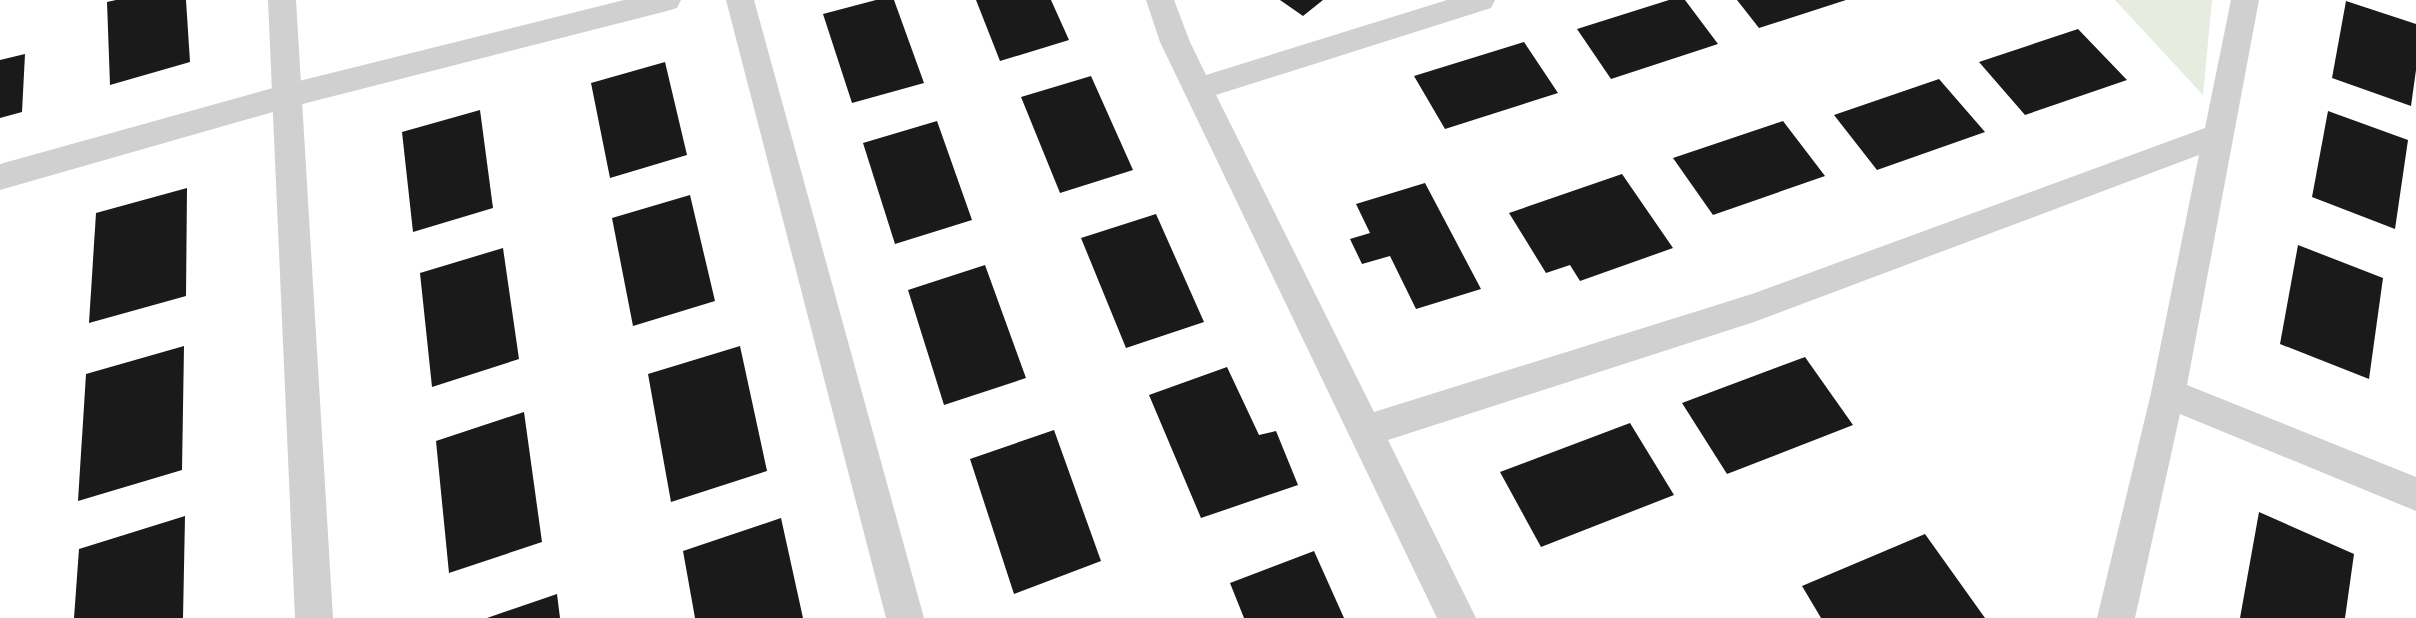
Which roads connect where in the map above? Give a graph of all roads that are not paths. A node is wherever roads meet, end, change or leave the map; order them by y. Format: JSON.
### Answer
{"nodes":[{"id":1,"x":282,"y":0,"type":"edge"},
{"id":2,"x":668,"y":0,"type":"edge"},
{"id":3,"x":740,"y":0,"type":"edge"},
{"id":4,"x":1160,"y":0,"type":"edge"},
{"id":5,"x":1481,"y":0,"type":"edge"},
{"id":6,"x":2245,"y":0,"type":"edge"},
{"id":7,"x":1198,"y":89,"type":"junction"},
{"id":8,"x":286,"y":96,"type":"junction"},
{"id":9,"x":2219,"y":135,"type":"junction"},
{"id":10,"x":0,"y":177,"type":"edge"},
{"id":11,"x":2168,"y":393,"type":"junction"},
{"id":12,"x":1365,"y":431,"type":"junction"},
{"id":13,"x":2416,"y":494,"type":"edge"},
{"id":14,"x":314,"y":618,"type":"edge"},
{"id":15,"x":905,"y":618,"type":"edge"},
{"id":16,"x":1457,"y":618,"type":"edge"},
{"id":17,"x":2116,"y":618,"type":"edge"}],
"edges":[{"from":1,"to":8,"type":"street"},
{"from":2,"to":8,"type":"street"},
{"from":3,"to":15,"type":"street"},
{"from":4,"to":7,"type":"street"},
{"from":5,"to":7,"type":"street"},
{"from":6,"to":9,"type":"street"},
{"from":7,"to":12,"type":"street"},
{"from":8,"to":10,"type":"street"},
{"from":8,"to":14,"type":"street"},
{"from":9,"to":11,"type":"street"},
{"from":9,"to":12,"type":"street"},
{"from":11,"to":13,"type":"street"},
{"from":11,"to":17,"type":"street"},
{"from":12,"to":16,"type":"street"}]}
